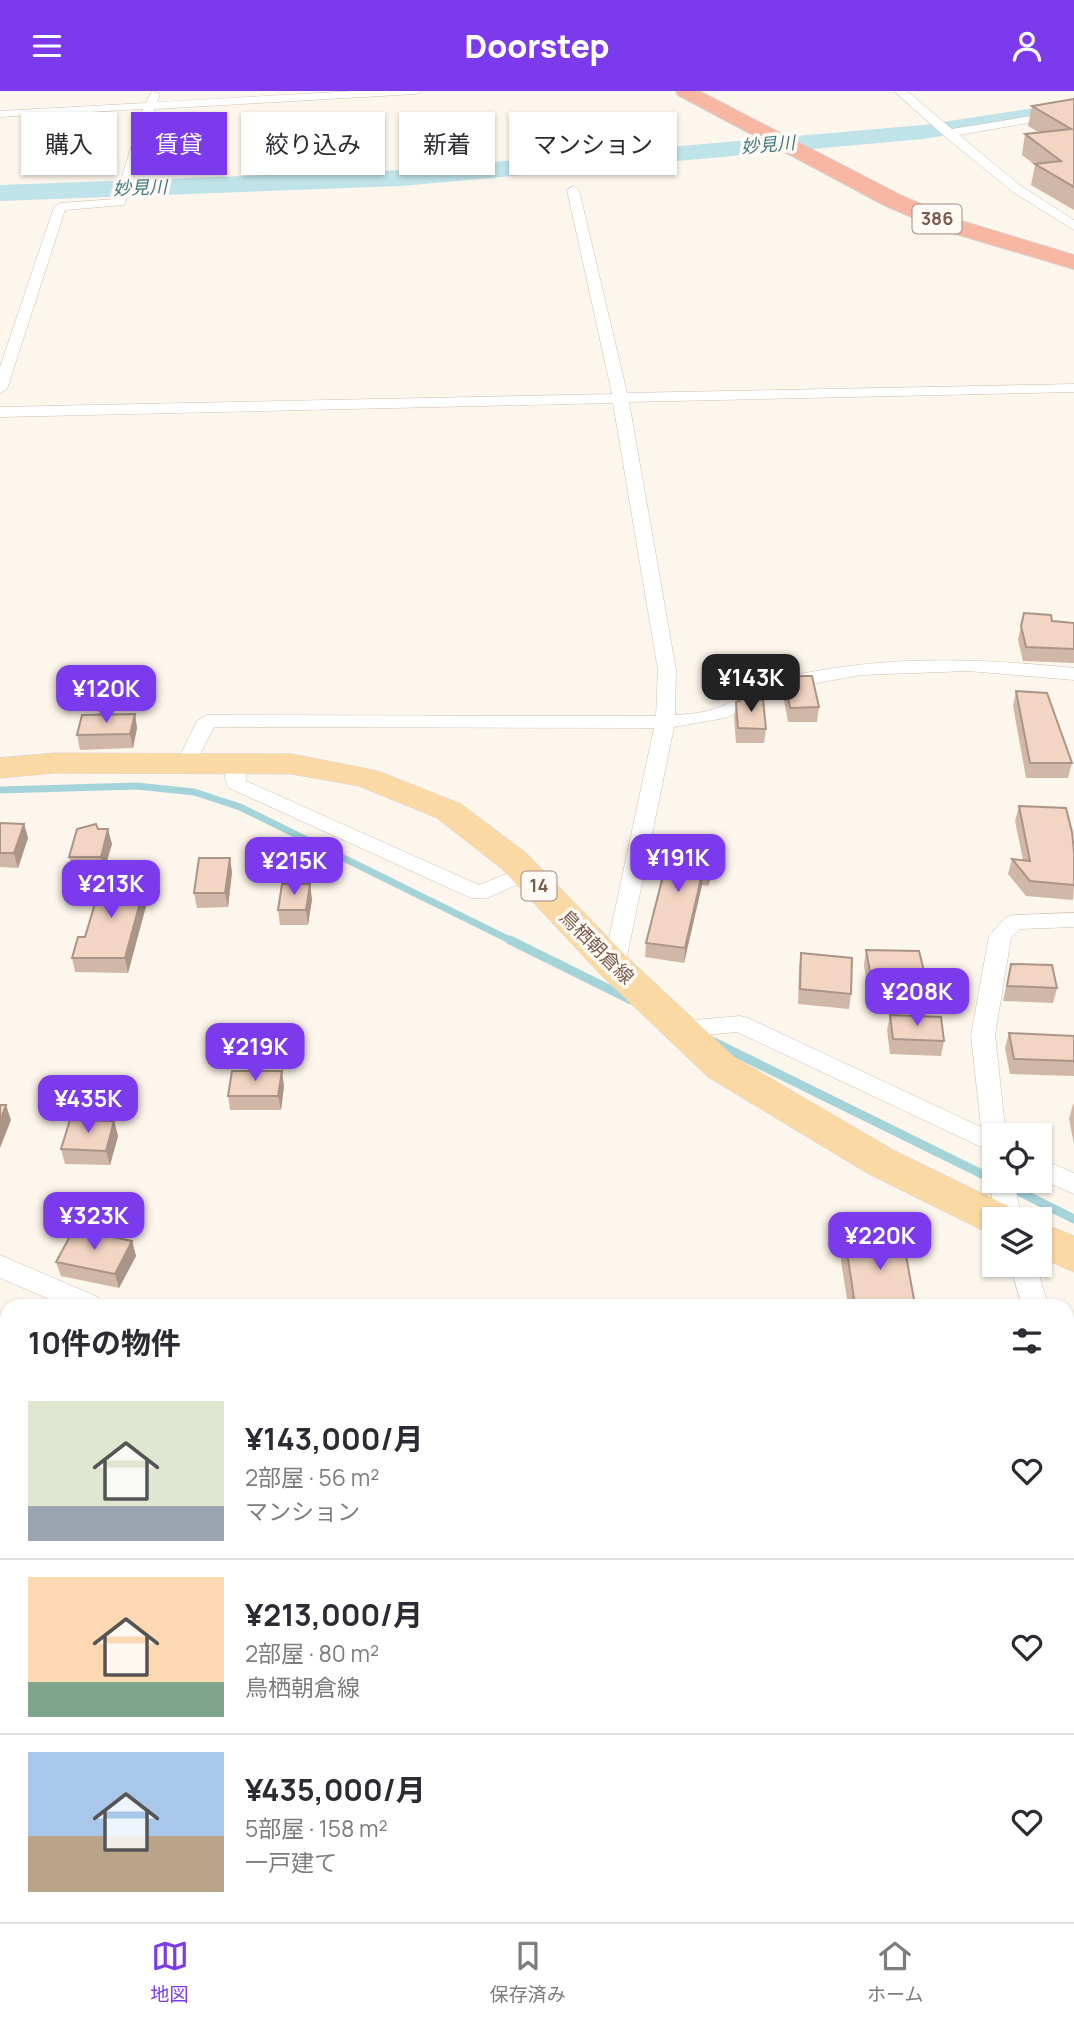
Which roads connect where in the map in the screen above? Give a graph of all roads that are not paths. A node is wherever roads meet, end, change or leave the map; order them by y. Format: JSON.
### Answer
{"nodes":[{"id":1,"x":155,"y":91,"type":"edge"},
{"id":2,"x":416,"y":91,"type":"edge"},
{"id":3,"x":685,"y":91,"type":"edge"},
{"id":4,"x":900,"y":91,"type":"edge"},
{"id":5,"x":150,"y":106,"type":"junction"},
{"id":6,"x":1074,"y":112,"type":"edge"},
{"id":7,"x":0,"y":114,"type":"edge"},
{"id":8,"x":947,"y":133,"type":"junction"},
{"id":9,"x":573,"y":190,"type":"dead end"},
{"id":10,"x":1074,"y":226,"type":"edge"},
{"id":11,"x":1074,"y":262,"type":"edge"},
{"id":12,"x":1074,"y":388,"type":"edge"},
{"id":13,"x":0,"y":389,"type":"edge"},
{"id":14,"x":620,"y":397,"type":"junction"},
{"id":15,"x":0,"y":412,"type":"edge"},
{"id":16,"x":1074,"y":674,"type":"edge"},
{"id":17,"x":665,"y":722,"type":"junction"},
{"id":18,"x":187,"y":762,"type":"junction"},
{"id":19,"x":235,"y":763,"type":"junction"},
{"id":20,"x":0,"y":768,"type":"edge"},
{"id":21,"x":526,"y":873,"type":"junction"},
{"id":22,"x":1074,"y":920,"type":"edge"},
{"id":23,"x":614,"y":966,"type":"junction"},
{"id":24,"x":683,"y":1029,"type":"junction"},
{"id":25,"x":993,"y":1123,"type":"edge"},
{"id":26,"x":982,"y":1138,"type":"edge"},
{"id":27,"x":1052,"y":1174,"type":"edge"},
{"id":28,"x":1074,"y":1184,"type":"edge"},
{"id":29,"x":1004,"y":1206,"type":"edge"},
{"id":30,"x":1052,"y":1245,"type":"edge"},
{"id":31,"x":1074,"y":1255,"type":"edge"},
{"id":32,"x":0,"y":1266,"type":"edge"},
{"id":33,"x":1027,"y":1277,"type":"edge"},
{"id":34,"x":75,"y":1299,"type":"edge"},
{"id":35,"x":1033,"y":1299,"type":"edge"}],
"edges":[{"from":1,"to":5,"type":"street"},
{"from":2,"to":5,"type":"street"},
{"from":3,"to":11,"type":"highway","number":"386"},
{"from":4,"to":8,"type":"street"},
{"from":5,"to":7,"type":"street"},
{"from":5,"to":13,"type":"street"},
{"from":6,"to":8,"type":"street"},
{"from":8,"to":10,"type":"street"},
{"from":9,"to":14,"type":"street"},
{"from":12,"to":14,"type":"street"},
{"from":14,"to":15,"type":"street"},
{"from":14,"to":17,"type":"street"},
{"from":16,"to":17,"type":"street"},
{"from":17,"to":18,"type":"street"},
{"from":17,"to":23,"type":"street"},
{"from":18,"to":19,"type":"main road","name":"鳥栖朝倉線","number":"14"},
{"from":18,"to":20,"type":"main road","name":"鳥栖朝倉線","number":"14"},
{"from":19,"to":21,"type":"main road","name":"鳥栖朝倉線","number":"14"},
{"from":19,"to":21,"type":"street"},
{"from":21,"to":23,"type":"main road","name":"鳥栖朝倉線","number":"14"},
{"from":22,"to":25,"type":"street"},
{"from":23,"to":24,"type":"main road","name":"鳥栖朝倉線","number":"14"},
{"from":24,"to":26,"type":"street"},
{"from":24,"to":29,"type":"main road","name":"鳥栖朝倉線","number":"14"},
{"from":27,"to":28,"type":"street"},
{"from":30,"to":31,"type":"main road"},
{"from":32,"to":34,"type":"street"},
{"from":33,"to":35,"type":"street"}]}
